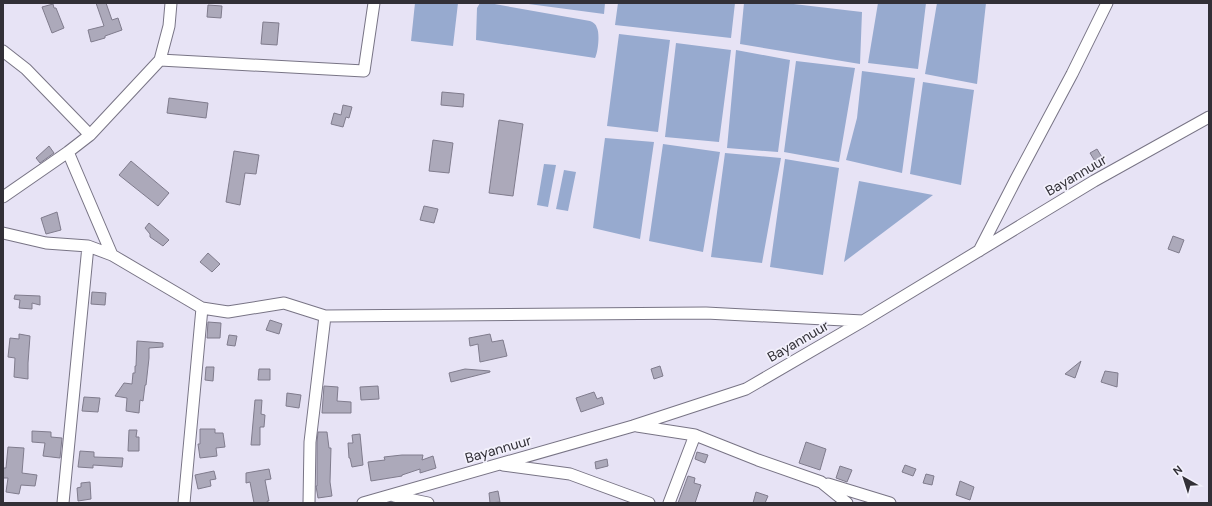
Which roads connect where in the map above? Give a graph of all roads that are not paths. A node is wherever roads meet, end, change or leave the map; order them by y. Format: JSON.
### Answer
{"nodes":[{"id":1,"x":171,"y":3,"type":"edge"},
{"id":2,"x":374,"y":3,"type":"edge"},
{"id":3,"x":1107,"y":3,"type":"edge"},
{"id":4,"x":3,"y":51,"type":"edge"},
{"id":5,"x":160,"y":60,"type":"junction"},
{"id":6,"x":1209,"y":117,"type":"edge"},
{"id":7,"x":90,"y":135,"type":"junction"},
{"id":8,"x":68,"y":152,"type":"junction"},
{"id":9,"x":3,"y":197,"type":"edge"},
{"id":10,"x":3,"y":233,"type":"edge"},
{"id":11,"x":88,"y":246,"type":"junction"},
{"id":12,"x":978,"y":251,"type":"junction"},
{"id":13,"x":112,"y":255,"type":"junction"},
{"id":14,"x":202,"y":308,"type":"junction"},
{"id":15,"x":325,"y":316,"type":"junction"},
{"id":16,"x":863,"y":322,"type":"junction"},
{"id":17,"x":634,"y":426,"type":"junction"},
{"id":18,"x":695,"y":435,"type":"junction"},
{"id":19,"x":499,"y":464,"type":"junction"},
{"id":20,"x":821,"y":482,"type":"junction"},
{"id":21,"x":391,"y":495,"type":"junction"},
{"id":22,"x":63,"y":503,"type":"edge"},
{"id":23,"x":184,"y":503,"type":"edge"},
{"id":24,"x":309,"y":503,"type":"edge"},
{"id":25,"x":364,"y":503,"type":"edge"},
{"id":26,"x":428,"y":503,"type":"edge"},
{"id":27,"x":649,"y":503,"type":"edge"},
{"id":28,"x":669,"y":503,"type":"edge"},
{"id":29,"x":847,"y":503,"type":"edge"},
{"id":30,"x":890,"y":503,"type":"edge"}],
"edges":[{"from":1,"to":5,"type":"street"},
{"from":2,"to":5,"type":"street"},
{"from":3,"to":12,"type":"street"},
{"from":4,"to":7,"type":"street"},
{"from":5,"to":7,"type":"street"},
{"from":6,"to":12,"type":"street","name":"Bayannuur"},
{"from":7,"to":8,"type":"street"},
{"from":8,"to":9,"type":"street"},
{"from":8,"to":13,"type":"street"},
{"from":10,"to":11,"type":"street"},
{"from":11,"to":13,"type":"street"},
{"from":11,"to":22,"type":"street"},
{"from":12,"to":16,"type":"street","name":"Bayannuur"},
{"from":13,"to":14,"type":"street"},
{"from":14,"to":15,"type":"street"},
{"from":14,"to":23,"type":"street"},
{"from":15,"to":16,"type":"street"},
{"from":15,"to":24,"type":"street"},
{"from":16,"to":17,"type":"street","name":"Bayannuur"},
{"from":17,"to":18,"type":"street"},
{"from":17,"to":19,"type":"street","name":"Bayannuur"},
{"from":18,"to":20,"type":"street"},
{"from":18,"to":28,"type":"street"},
{"from":19,"to":21,"type":"street","name":"Bayannuur"},
{"from":19,"to":27,"type":"street"},
{"from":20,"to":29,"type":"street"},
{"from":20,"to":30,"type":"street"},
{"from":21,"to":25,"type":"street","name":"Bayannuur"},
{"from":21,"to":26,"type":"street"}]}
